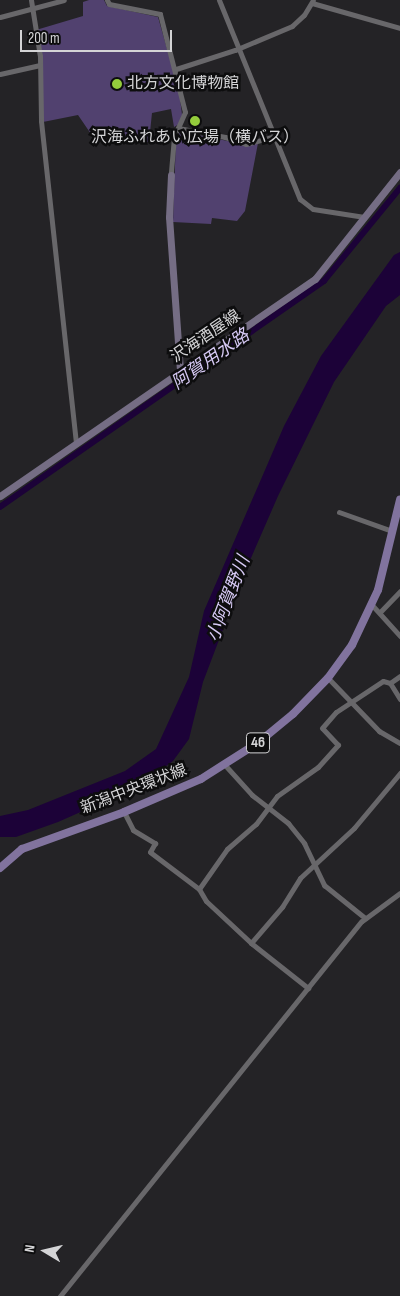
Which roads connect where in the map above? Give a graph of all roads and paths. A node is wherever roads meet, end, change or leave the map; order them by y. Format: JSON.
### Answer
{"nodes":[{"id":1,"x":31,"y":0,"type":"edge"},
{"id":2,"x":64,"y":0,"type":"edge"},
{"id":3,"x":107,"y":0,"type":"edge"},
{"id":4,"x":219,"y":0,"type":"edge"},
{"id":5,"x":312,"y":1,"type":"edge"},
{"id":6,"x":33,"y":10,"type":"junction"},
{"id":7,"x":0,"y":18,"type":"edge"},
{"id":8,"x":400,"y":28,"type":"edge"},
{"id":9,"x":239,"y":48,"type":"junction"},
{"id":10,"x":40,"y":65,"type":"junction"},
{"id":11,"x":176,"y":69,"type":"junction"},
{"id":12,"x":0,"y":74,"type":"edge"},
{"id":13,"x":178,"y":128,"type":"junction"},
{"id":14,"x":276,"y":136,"type":"junction"},
{"id":15,"x":400,"y":172,"type":"edge"},
{"id":16,"x":171,"y":175,"type":"joint"},
{"id":17,"x":364,"y":217,"type":"junction"},
{"id":18,"x":180,"y":372,"type":"junction"},
{"id":19,"x":76,"y":443,"type":"junction"},
{"id":20,"x":0,"y":496,"type":"edge"},
{"id":21,"x":400,"y":500,"type":"edge"},
{"id":22,"x":399,"y":510,"type":"edge"},
{"id":23,"x":339,"y":512,"type":"dead end"},
{"id":24,"x":392,"y":530,"type":"junction"},
{"id":25,"x":400,"y":591,"type":"edge"},
{"id":26,"x":372,"y":605,"type":"junction"},
{"id":27,"x":381,"y":611,"type":"junction"},
{"id":28,"x":400,"y":636,"type":"edge"},
{"id":29,"x":400,"y":676,"type":"edge"},
{"id":30,"x":328,"y":678,"type":"junction"},
{"id":31,"x":390,"y":683,"type":"junction"},
{"id":32,"x":400,"y":699,"type":"edge"},
{"id":33,"x":351,"y":703,"type":"junction"},
{"id":34,"x":400,"y":743,"type":"edge"},
{"id":35,"x":224,"y":764,"type":"junction"},
{"id":36,"x":400,"y":773,"type":"edge"},
{"id":37,"x":269,"y":806,"type":"junction"},
{"id":38,"x":124,"y":812,"type":"junction"},
{"id":39,"x":314,"y":863,"type":"junction"},
{"id":40,"x":0,"y":868,"type":"edge"},
{"id":41,"x":199,"y":890,"type":"junction"},
{"id":42,"x":400,"y":893,"type":"edge"},
{"id":43,"x":365,"y":918,"type":"junction"},
{"id":44,"x":251,"y":943,"type":"junction"},
{"id":45,"x":308,"y":988,"type":"junction"},
{"id":46,"x":60,"y":1296,"type":"edge"}],
"edges":[{"from":1,"to":6,"type":"street"},
{"from":2,"to":6,"type":"street"},
{"from":3,"to":11,"type":"street"},
{"from":4,"to":9,"type":"street"},
{"from":5,"to":8,"type":"street"},
{"from":5,"to":9,"type":"street"},
{"from":6,"to":7,"type":"street"},
{"from":6,"to":10,"type":"street"},
{"from":9,"to":11,"type":"street"},
{"from":9,"to":14,"type":"street"},
{"from":10,"to":12,"type":"street"},
{"from":10,"to":19,"type":"street"},
{"from":11,"to":13,"type":"street"},
{"from":13,"to":14,"type":"street"},
{"from":13,"to":16,"type":"street"},
{"from":14,"to":17,"type":"street"},
{"from":15,"to":17,"type":"main road","name":"沢海酒屋線"},
{"from":16,"to":18,"type":"main road"},
{"from":17,"to":18,"type":"main road","name":"沢海酒屋線"},
{"from":18,"to":19,"type":"main road","name":"沢海酒屋線"},
{"from":19,"to":20,"type":"main road","name":"沢海酒屋線"},
{"from":21,"to":22,"type":"main road","name":"新潟中央環状線","number":"46"},
{"from":22,"to":24,"type":"main road","name":"新潟中央環状線","number":"46"},
{"from":23,"to":24,"type":"street"},
{"from":24,"to":26,"type":"main road","name":"新潟中央環状線","number":"46"},
{"from":25,"to":27,"type":"street"},
{"from":26,"to":27,"type":"street"},
{"from":26,"to":30,"type":"main road","name":"新潟中央環状線","number":"46"},
{"from":27,"to":28,"type":"street"},
{"from":29,"to":31,"type":"street"},
{"from":30,"to":33,"type":"street"},
{"from":30,"to":35,"type":"main road","name":"新潟中央環状線","number":"46"},
{"from":31,"to":32,"type":"street"},
{"from":31,"to":33,"type":"street"},
{"from":33,"to":34,"type":"street"},
{"from":33,"to":37,"type":"street"},
{"from":35,"to":37,"type":"street"},
{"from":35,"to":38,"type":"main road","name":"新潟中央環状線","number":"46"},
{"from":36,"to":39,"type":"street"},
{"from":37,"to":39,"type":"street"},
{"from":37,"to":41,"type":"street"},
{"from":38,"to":40,"type":"main road","name":"新潟中央環状線","number":"46"},
{"from":38,"to":41,"type":"street"},
{"from":39,"to":43,"type":"street"},
{"from":39,"to":44,"type":"street"},
{"from":41,"to":44,"type":"street"},
{"from":42,"to":43,"type":"street"},
{"from":43,"to":45,"type":"street"},
{"from":44,"to":45,"type":"street"},
{"from":45,"to":46,"type":"street"}]}
